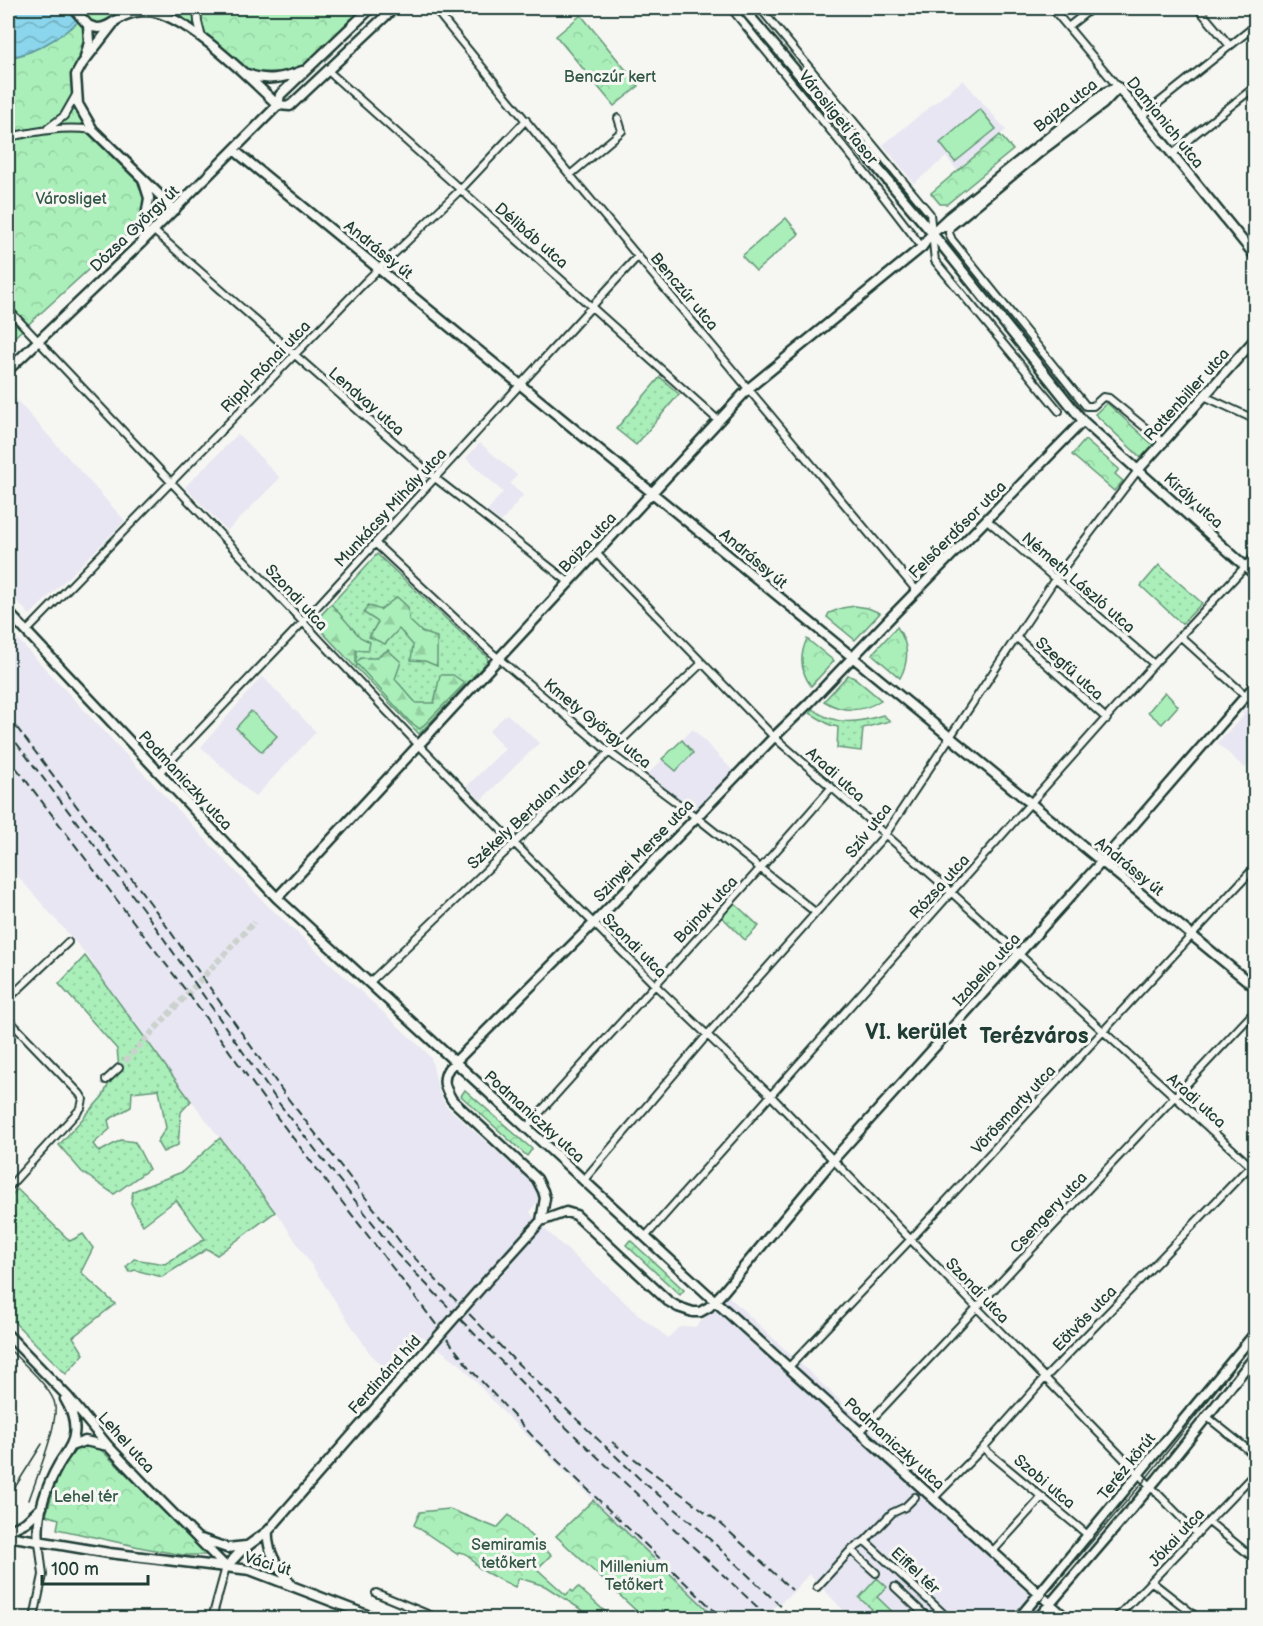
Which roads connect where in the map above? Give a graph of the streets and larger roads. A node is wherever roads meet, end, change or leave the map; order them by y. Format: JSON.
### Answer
{"nodes":[{"id":1,"x":73,"y":8,"type":"edge"},
{"id":2,"x":176,"y":8,"type":"edge"},
{"id":3,"x":197,"y":8,"type":"edge"},
{"id":4,"x":371,"y":8,"type":"edge"},
{"id":5,"x":394,"y":8,"type":"edge"},
{"id":6,"x":434,"y":8,"type":"edge"},
{"id":7,"x":730,"y":8,"type":"edge"},
{"id":8,"x":743,"y":8,"type":"edge"},
{"id":9,"x":760,"y":8,"type":"edge"},
{"id":10,"x":1052,"y":8,"type":"edge"},
{"id":11,"x":1092,"y":8,"type":"edge"},
{"id":12,"x":1198,"y":8,"type":"edge"},
{"id":13,"x":163,"y":14,"type":"junction"},
{"id":14,"x":87,"y":24,"type":"junction"},
{"id":15,"x":113,"y":24,"type":"junction"},
{"id":16,"x":1256,"y":25,"type":"edge"},
{"id":17,"x":1068,"y":27,"type":"junction"},
{"id":18,"x":202,"y":39,"type":"junction"},
{"id":19,"x":1230,"y":46,"type":"junction"},
{"id":20,"x":82,"y":64,"type":"junction"},
{"id":21,"x":308,"y":68,"type":"junction"},
{"id":22,"x":327,"y":70,"type":"junction"},
{"id":23,"x":241,"y":72,"type":"junction"},
{"id":24,"x":1256,"y":86,"type":"edge"},
{"id":25,"x":1118,"y":87,"type":"junction"},
{"id":26,"x":76,"y":95,"type":"junction"},
{"id":27,"x":278,"y":105,"type":"junction"},
{"id":28,"x":1142,"y":116,"type":"junction"},
{"id":29,"x":618,"y":118,"type":"dead end"},
{"id":30,"x":526,"y":120,"type":"junction"},
{"id":31,"x":46,"y":129,"type":"junction"},
{"id":32,"x":93,"y":130,"type":"junction"},
{"id":33,"x":8,"y":136,"type":"edge"},
{"id":34,"x":234,"y":150,"type":"junction"},
{"id":35,"x":1173,"y":154,"type":"junction"},
{"id":36,"x":570,"y":175,"type":"junction"},
{"id":37,"x":143,"y":179,"type":"junction"},
{"id":38,"x":460,"y":190,"type":"junction"},
{"id":39,"x":175,"y":210,"type":"junction"},
{"id":40,"x":950,"y":226,"type":"junction"},
{"id":41,"x":935,"y":230,"type":"junction"},
{"id":42,"x":154,"y":231,"type":"junction"},
{"id":43,"x":142,"y":242,"type":"junction"},
{"id":44,"x":922,"y":247,"type":"junction"},
{"id":45,"x":638,"y":256,"type":"junction"},
{"id":46,"x":1256,"y":257,"type":"edge"},
{"id":47,"x":380,"y":269,"type":"junction"},
{"id":48,"x":592,"y":306,"type":"junction"},
{"id":49,"x":8,"y":309,"type":"edge"},
{"id":50,"x":1256,"y":338,"type":"edge"},
{"id":51,"x":38,"y":342,"type":"junction"},
{"id":52,"x":294,"y":355,"type":"junction"},
{"id":53,"x":8,"y":370,"type":"edge"},
{"id":54,"x":1052,"y":383,"type":"junction"},
{"id":55,"x":521,"y":386,"type":"junction"},
{"id":56,"x":749,"y":388,"type":"junction"},
{"id":57,"x":1042,"y":391,"type":"junction"},
{"id":58,"x":1204,"y":396,"type":"junction"},
{"id":59,"x":1059,"y":411,"type":"dead end"},
{"id":60,"x":1256,"y":420,"type":"edge"},
{"id":61,"x":719,"y":421,"type":"junction"},
{"id":62,"x":1083,"y":421,"type":"junction"},
{"id":63,"x":1164,"y":443,"type":"junction"},
{"id":64,"x":1139,"y":469,"type":"junction"},
{"id":65,"x":435,"y":478,"type":"junction"},
{"id":66,"x":170,"y":482,"type":"junction"},
{"id":67,"x":653,"y":494,"type":"junction"},
{"id":68,"x":987,"y":520,"type":"junction"},
{"id":69,"x":375,"y":543,"type":"junction"},
{"id":70,"x":597,"y":554,"type":"junction"},
{"id":71,"x":1256,"y":555,"type":"edge"},
{"id":72,"x":1245,"y":567,"type":"junction"},
{"id":73,"x":1256,"y":576,"type":"edge"},
{"id":74,"x":1054,"y":579,"type":"junction"},
{"id":75,"x":570,"y":583,"type":"junction"},
{"id":76,"x":917,"y":591,"type":"junction"},
{"id":77,"x":8,"y":612,"type":"edge"},
{"id":78,"x":303,"y":622,"type":"junction"},
{"id":79,"x":26,"y":632,"type":"junction"},
{"id":80,"x":1180,"y":636,"type":"junction"},
{"id":81,"x":1016,"y":637,"type":"junction"},
{"id":82,"x":852,"y":658,"type":"junction"},
{"id":83,"x":500,"y":659,"type":"junction"},
{"id":84,"x":702,"y":663,"type":"junction"},
{"id":85,"x":1154,"y":664,"type":"junction"},
{"id":86,"x":1256,"y":684,"type":"edge"},
{"id":87,"x":1245,"y":696,"type":"junction"},
{"id":88,"x":1256,"y":705,"type":"edge"},
{"id":89,"x":1107,"y":719,"type":"junction"},
{"id":90,"x":774,"y":737,"type":"junction"},
{"id":91,"x":949,"y":738,"type":"junction"},
{"id":92,"x":419,"y":746,"type":"junction"},
{"id":93,"x":610,"y":753,"type":"junction"},
{"id":94,"x":159,"y":773,"type":"junction"},
{"id":95,"x":831,"y":788,"type":"junction"},
{"id":96,"x":1029,"y":804,"type":"junction"},
{"id":97,"x":696,"y":817,"type":"junction"},
{"id":98,"x":885,"y":835,"type":"junction"},
{"id":99,"x":513,"y":842,"type":"junction"},
{"id":100,"x":1101,"y":862,"type":"junction"},
{"id":101,"x":1256,"y":866,"type":"edge"},
{"id":102,"x":761,"y":869,"type":"junction"},
{"id":103,"x":951,"y":892,"type":"junction"},
{"id":104,"x":277,"y":898,"type":"junction"},
{"id":105,"x":815,"y":912,"type":"junction"},
{"id":106,"x":594,"y":923,"type":"junction"},
{"id":107,"x":1192,"y":936,"type":"junction"},
{"id":108,"x":68,"y":942,"type":"dead end"},
{"id":109,"x":1019,"y":955,"type":"junction"},
{"id":110,"x":369,"y":983,"type":"junction"},
{"id":111,"x":654,"y":984,"type":"junction"},
{"id":112,"x":1256,"y":988,"type":"edge"},
{"id":113,"x":8,"y":999,"type":"edge"},
{"id":114,"x":1256,"y":1010,"type":"edge"},
{"id":115,"x":8,"y":1019,"type":"edge"},
{"id":116,"x":1103,"y":1032,"type":"junction"},
{"id":117,"x":708,"y":1034,"type":"junction"},
{"id":118,"x":454,"y":1063,"type":"junction"},
{"id":119,"x":119,"y":1068,"type":"tunnel mouth"},
{"id":120,"x":106,"y":1080,"type":"dead end"},
{"id":121,"x":771,"y":1096,"type":"junction"},
{"id":122,"x":1174,"y":1098,"type":"junction"},
{"id":123,"x":526,"y":1128,"type":"junction"},
{"id":124,"x":832,"y":1160,"type":"junction"},
{"id":125,"x":1256,"y":1160,"type":"edge"},
{"id":126,"x":1250,"y":1166,"type":"junction"},
{"id":127,"x":1256,"y":1171,"type":"edge"},
{"id":128,"x":584,"y":1181,"type":"junction"},
{"id":129,"x":8,"y":1188,"type":"edge"},
{"id":130,"x":540,"y":1222,"type":"junction"},
{"id":131,"x":645,"y":1237,"type":"junction"},
{"id":132,"x":911,"y":1239,"type":"junction"},
{"id":133,"x":715,"y":1301,"type":"junction"},
{"id":134,"x":976,"y":1307,"type":"junction"},
{"id":135,"x":1256,"y":1332,"type":"edge"},
{"id":136,"x":8,"y":1335,"type":"edge"},
{"id":137,"x":1255,"y":1357,"type":"edge"},
{"id":138,"x":789,"y":1367,"type":"junction"},
{"id":139,"x":1044,"y":1379,"type":"junction"},
{"id":140,"x":58,"y":1386,"type":"junction"},
{"id":141,"x":1206,"y":1416,"type":"junction"},
{"id":142,"x":860,"y":1432,"type":"junction"},
{"id":143,"x":71,"y":1446,"type":"junction"},
{"id":144,"x":109,"y":1447,"type":"junction"},
{"id":145,"x":983,"y":1448,"type":"junction"},
{"id":146,"x":1256,"y":1456,"type":"edge"},
{"id":147,"x":1256,"y":1472,"type":"edge"},
{"id":148,"x":1138,"y":1476,"type":"junction"},
{"id":149,"x":1149,"y":1487,"type":"junction"},
{"id":150,"x":915,"y":1497,"type":"dead end"},
{"id":151,"x":1042,"y":1497,"type":"junction"},
{"id":152,"x":934,"y":1498,"type":"junction"},
{"id":153,"x":42,"y":1506,"type":"junction"},
{"id":154,"x":1209,"y":1522,"type":"junction"},
{"id":155,"x":8,"y":1531,"type":"edge"},
{"id":156,"x":268,"y":1531,"type":"junction"},
{"id":157,"x":1197,"y":1534,"type":"junction"},
{"id":158,"x":8,"y":1536,"type":"edge"},
{"id":159,"x":1089,"y":1536,"type":"junction"},
{"id":160,"x":198,"y":1538,"type":"junction"},
{"id":161,"x":865,"y":1541,"type":"junction"},
{"id":162,"x":39,"y":1542,"type":"junction"},
{"id":163,"x":249,"y":1546,"type":"junction"},
{"id":164,"x":851,"y":1550,"type":"junction"},
{"id":165,"x":993,"y":1551,"type":"junction"},
{"id":166,"x":1256,"y":1560,"type":"edge"},
{"id":167,"x":226,"y":1567,"type":"junction"},
{"id":168,"x":876,"y":1574,"type":"dead end"},
{"id":169,"x":1152,"y":1582,"type":"junction"},
{"id":170,"x":293,"y":1586,"type":"junction"},
{"id":171,"x":817,"y":1587,"type":"dead end"},
{"id":172,"x":895,"y":1587,"type":"dead end"},
{"id":173,"x":376,"y":1593,"type":"dead end"},
{"id":174,"x":1041,"y":1594,"type":"junction"},
{"id":175,"x":1051,"y":1604,"type":"junction"},
{"id":176,"x":365,"y":1617,"type":"edge"},
{"id":177,"x":34,"y":1618,"type":"edge"},
{"id":178,"x":212,"y":1618,"type":"edge"},
{"id":179,"x":375,"y":1618,"type":"edge"},
{"id":180,"x":437,"y":1618,"type":"edge"},
{"id":181,"x":928,"y":1618,"type":"edge"},
{"id":182,"x":948,"y":1618,"type":"edge"},
{"id":183,"x":1019,"y":1618,"type":"edge"},
{"id":184,"x":1038,"y":1618,"type":"edge"},
{"id":185,"x":1066,"y":1618,"type":"edge"},
{"id":186,"x":1116,"y":1618,"type":"edge"},
{"id":187,"x":1198,"y":1618,"type":"edge"}],
"edges":[{"from":1,"to":14,"type":"street"},
{"from":2,"to":13,"type":"street"},
{"from":3,"to":18,"type":"street"},
{"from":4,"to":21,"type":"street","name":"Dózsa György út"},
{"from":5,"to":22,"type":"street","name":"Dózsa György út"},
{"from":6,"to":30,"type":"street","name":"Benczúr utca"},
{"from":7,"to":44,"type":"street","name":"Városligeti fasor"},
{"from":8,"to":41,"type":"street","name":"Városligeti fasor"},
{"from":9,"to":41,"type":"street","name":"Városligeti fasor"},
{"from":10,"to":17,"type":"street","name":"Damjanich utca"},
{"from":11,"to":17,"type":"street"},
{"from":12,"to":19,"type":"street"},
{"from":13,"to":15,"type":"street"},
{"from":13,"to":18,"type":"street"},
{"from":14,"to":15,"type":"street"},
{"from":14,"to":20,"type":"street"},
{"from":15,"to":20,"type":"street"},
{"from":16,"to":19,"type":"street"},
{"from":17,"to":25,"type":"street","name":"Damjanich utca"},
{"from":18,"to":23,"type":"street"},
{"from":19,"to":28,"type":"street"},
{"from":20,"to":26,"type":"street"},
{"from":21,"to":23,"type":"street"},
{"from":21,"to":27,"type":"street","name":"Dózsa György út"},
{"from":22,"to":27,"type":"street","name":"Dózsa György út"},
{"from":22,"to":38,"type":"street","name":"Délibáb utca"},
{"from":23,"to":27,"type":"street"},
{"from":24,"to":35,"type":"street"},
{"from":25,"to":28,"type":"street","name":"Damjanich utca"},
{"from":25,"to":40,"type":"street","name":"Bajza utca"},
{"from":25,"to":41,"type":"street","name":"Bajza utca"},
{"from":26,"to":31,"type":"street"},
{"from":26,"to":32,"type":"street"},
{"from":27,"to":34,"type":"street","name":"Dózsa György út"},
{"from":28,"to":35,"type":"street","name":"Damjanich utca"},
{"from":29,"to":36,"type":"street"},
{"from":30,"to":36,"type":"street","name":"Benczúr utca"},
{"from":30,"to":38,"type":"street","name":"Rippl-Rónai utca"},
{"from":31,"to":32,"type":"street"},
{"from":31,"to":33,"type":"street"},
{"from":32,"to":37,"type":"street"},
{"from":34,"to":39,"type":"street","name":"Dózsa György út"},
{"from":34,"to":47,"type":"street","name":"Andrássy út"},
{"from":35,"to":46,"type":"street","name":"Damjanich utca"},
{"from":36,"to":45,"type":"street","name":"Benczúr utca"},
{"from":37,"to":39,"type":"street"},
{"from":37,"to":43,"type":"street"},
{"from":38,"to":47,"type":"street","name":"Rippl-Rónai utca"},
{"from":38,"to":48,"type":"street","name":"Délibáb utca"},
{"from":39,"to":42,"type":"street","name":"Dózsa György út"},
{"from":40,"to":41,"type":"street","name":"Bajza utca"},
{"from":40,"to":63,"type":"street"},
{"from":41,"to":44,"type":"street","name":"Bajza utca"},
{"from":41,"to":54,"type":"street","name":"Városligeti fasor"},
{"from":41,"to":57,"type":"street","name":"Városligeti fasor"},
{"from":42,"to":43,"type":"street","name":"Dózsa György út"},
{"from":42,"to":52,"type":"street","name":"Lendvay utca"},
{"from":43,"to":51,"type":"street","name":"Dózsa György út"},
{"from":44,"to":56,"type":"street","name":"Bajza utca"},
{"from":45,"to":48,"type":"street","name":"Munkácsy Mihály utca"},
{"from":45,"to":56,"type":"street","name":"Benczúr utca"},
{"from":47,"to":52,"type":"street","name":"Rippl-Rónai utca"},
{"from":47,"to":55,"type":"street","name":"Andrássy út"},
{"from":48,"to":55,"type":"street","name":"Munkácsy Mihály utca"},
{"from":48,"to":61,"type":"street","name":"Délibáb utca"},
{"from":49,"to":51,"type":"street","name":"Szondi utca"},
{"from":50,"to":58,"type":"street","name":"Rottenbiller utca"},
{"from":51,"to":53,"type":"street","name":"Dózsa György út"},
{"from":51,"to":66,"type":"street","name":"Szondi utca"},
{"from":52,"to":65,"type":"street","name":"Lendvay utca"},
{"from":52,"to":66,"type":"street","name":"Rippl-Rónai utca"},
{"from":54,"to":57,"type":"street"},
{"from":54,"to":62,"type":"street","name":"Városligeti fasor"},
{"from":55,"to":65,"type":"street","name":"Munkácsy Mihály utca"},
{"from":55,"to":67,"type":"street","name":"Andrássy út"},
{"from":56,"to":61,"type":"street","name":"Bajza utca"},
{"from":56,"to":76,"type":"street","name":"Benczúr utca"},
{"from":57,"to":59,"type":"street","name":"Városligeti fasor"},
{"from":58,"to":60,"type":"street"},
{"from":58,"to":63,"type":"street","name":"Rottenbiller utca"},
{"from":61,"to":67,"type":"street","name":"Bajza utca"},
{"from":62,"to":64,"type":"street","name":"Király utca"},
{"from":62,"to":68,"type":"street","name":"Felsőerdősor utca"},
{"from":63,"to":64,"type":"street","name":"Rottenbiller utca"},
{"from":64,"to":72,"type":"street","name":"Király utca"},
{"from":64,"to":74,"type":"street","name":"Szív utca"},
{"from":65,"to":69,"type":"street","name":"Munkácsy Mihály utca"},
{"from":65,"to":75,"type":"street","name":"Lendvay utca"},
{"from":66,"to":78,"type":"street","name":"Szondi utca"},
{"from":66,"to":79,"type":"street","name":"Rippl-Rónai utca"},
{"from":67,"to":70,"type":"street","name":"Bajza utca"},
{"from":67,"to":82,"type":"street","name":"Andrássy út"},
{"from":68,"to":74,"type":"street","name":"Németh László utca"},
{"from":68,"to":76,"type":"street","name":"Felsőerdősor utca"},
{"from":69,"to":78,"type":"street","name":"Munkácsy Mihály utca"},
{"from":69,"to":83,"type":"street","name":"Kmety György utca"},
{"from":70,"to":75,"type":"street","name":"Bajza utca"},
{"from":70,"to":84,"type":"street","name":"Aradi utca"},
{"from":71,"to":72,"type":"street","name":"Rózsa utca"},
{"from":72,"to":73,"type":"street","name":"Király utca"},
{"from":72,"to":80,"type":"street","name":"Rózsa utca"},
{"from":74,"to":81,"type":"street","name":"Szív utca"},
{"from":74,"to":85,"type":"street","name":"Németh László utca"},
{"from":75,"to":83,"type":"street","name":"Bajza utca"},
{"from":76,"to":82,"type":"street","name":"Felsőerdősor utca"},
{"from":77,"to":79,"type":"street","name":"Podmaniczky utca"},
{"from":78,"to":92,"type":"street","name":"Szondi utca"},
{"from":78,"to":94,"type":"street","name":"Munkácsy Mihály utca"},
{"from":79,"to":94,"type":"street","name":"Podmaniczky utca"},
{"from":80,"to":85,"type":"street","name":"Rózsa utca"},
{"from":80,"to":87,"type":"street"},
{"from":81,"to":89,"type":"street","name":"Szegfű utca"},
{"from":81,"to":91,"type":"street","name":"Szív utca"},
{"from":82,"to":90,"type":"street","name":"Szinyei Merse utca"},
{"from":82,"to":91,"type":"street","name":"Andrássy út"},
{"from":83,"to":92,"type":"street","name":"Bajza utca"},
{"from":83,"to":93,"type":"street","name":"Kmety György utca"},
{"from":84,"to":90,"type":"street","name":"Aradi utca"},
{"from":84,"to":93,"type":"street","name":"Székely Bertalan utca"},
{"from":85,"to":89,"type":"street","name":"Rózsa utca"},
{"from":86,"to":87,"type":"street","name":"Izabella utca"},
{"from":87,"to":88,"type":"street"},
{"from":87,"to":100,"type":"street","name":"Izabella utca"},
{"from":89,"to":96,"type":"street","name":"Rózsa utca"},
{"from":90,"to":95,"type":"street","name":"Aradi utca"},
{"from":90,"to":97,"type":"street","name":"Szinyei Merse utca"},
{"from":91,"to":96,"type":"street","name":"Andrássy út"},
{"from":91,"to":98,"type":"street","name":"Szív utca"},
{"from":92,"to":99,"type":"street","name":"Szondi utca"},
{"from":92,"to":104,"type":"street","name":"Bajza utca"},
{"from":93,"to":97,"type":"street","name":"Kmety György utca"},
{"from":93,"to":99,"type":"street","name":"Székely Bertalan utca"},
{"from":94,"to":104,"type":"street","name":"Podmaniczky utca"},
{"from":95,"to":98,"type":"street","name":"Aradi utca"},
{"from":95,"to":102,"type":"street","name":"Bajnok utca"},
{"from":96,"to":100,"type":"street","name":"Andrássy út"},
{"from":96,"to":103,"type":"street","name":"Rózsa utca"},
{"from":97,"to":102,"type":"street","name":"Kmety György utca"},
{"from":97,"to":106,"type":"street","name":"Szinyei Merse utca"},
{"from":98,"to":103,"type":"street","name":"Aradi utca"},
{"from":98,"to":105,"type":"street","name":"Szív utca"},
{"from":99,"to":106,"type":"street","name":"Szondi utca"},
{"from":99,"to":110,"type":"street","name":"Székely Bertalan utca"},
{"from":100,"to":107,"type":"street","name":"Andrássy út"},
{"from":100,"to":109,"type":"street","name":"Izabella utca"},
{"from":101,"to":107,"type":"street","name":"Vörösmarty utca"},
{"from":102,"to":105,"type":"street","name":"Kmety György utca"},
{"from":102,"to":111,"type":"street","name":"Bajnok utca"},
{"from":103,"to":109,"type":"street","name":"Aradi utca"},
{"from":103,"to":121,"type":"street","name":"Rózsa utca"},
{"from":104,"to":110,"type":"street","name":"Podmaniczky utca"},
{"from":105,"to":117,"type":"street","name":"Szív utca"},
{"from":106,"to":111,"type":"street","name":"Szondi utca"},
{"from":106,"to":118,"type":"street","name":"Szinyei Merse utca"},
{"from":107,"to":112,"type":"street","name":"Andrássy út"},
{"from":107,"to":116,"type":"street","name":"Vörösmarty utca"},
{"from":108,"to":113,"type":"street"},
{"from":109,"to":116,"type":"street","name":"Aradi utca"},
{"from":109,"to":124,"type":"street","name":"Izabella utca"},
{"from":110,"to":118,"type":"street","name":"Podmaniczky utca"},
{"from":111,"to":117,"type":"street","name":"Szondi utca"},
{"from":111,"to":123,"type":"street","name":"Bajnok utca"},
{"from":114,"to":122,"type":"street","name":"Csengery utca"},
{"from":115,"to":129,"type":"street"},
{"from":116,"to":122,"type":"street","name":"Aradi utca"},
{"from":116,"to":132,"type":"street","name":"Vörösmarty utca"},
{"from":117,"to":121,"type":"street","name":"Szondi utca"},
{"from":117,"to":128,"type":"street","name":"Szív utca"},
{"from":118,"to":123,"type":"street","name":"Podmaniczky utca"},
{"from":118,"to":130,"type":"street"},
{"from":119,"to":120,"type":"street"},
{"from":121,"to":124,"type":"street","name":"Szondi utca"},
{"from":121,"to":131,"type":"street","name":"Rózsa utca"},
{"from":122,"to":126,"type":"street","name":"Aradi utca"},
{"from":122,"to":134,"type":"street","name":"Csengery utca"},
{"from":123,"to":128,"type":"street","name":"Podmaniczky utca"},
{"from":124,"to":132,"type":"street","name":"Szondi utca"},
{"from":124,"to":133,"type":"street","name":"Izabella utca"},
{"from":125,"to":126,"type":"street","name":"Eötvös utca"},
{"from":126,"to":127,"type":"street","name":"Aradi utca"},
{"from":126,"to":139,"type":"street","name":"Eötvös utca"},
{"from":128,"to":131,"type":"street","name":"Podmaniczky utca"},
{"from":130,"to":133,"type":"street"},
{"from":130,"to":156,"type":"street","name":"Ferdinánd híd","bridge":true},
{"from":131,"to":133,"type":"street","name":"Podmaniczky utca"},
{"from":132,"to":134,"type":"street","name":"Szondi utca"},
{"from":132,"to":138,"type":"street","name":"Vörösmarty utca"},
{"from":133,"to":138,"type":"street","name":"Podmaniczky utca"},
{"from":134,"to":139,"type":"street","name":"Szondi utca"},
{"from":134,"to":142,"type":"street","name":"Csengery utca"},
{"from":135,"to":148,"type":"street","name":"Teréz körút"},
{"from":136,"to":140,"type":"street","name":"Lehel utca"},
{"from":137,"to":141,"type":"street","name":"Teréz körút"},
{"from":138,"to":142,"type":"street","name":"Podmaniczky utca"},
{"from":139,"to":145,"type":"street","name":"Eötvös utca"},
{"from":139,"to":148,"type":"street","name":"Szondi utca"},
{"from":140,"to":143,"type":"street"},
{"from":140,"to":144,"type":"street","name":"Lehel utca"},
{"from":141,"to":146,"type":"street"},
{"from":141,"to":149,"type":"street","name":"Teréz körút"},
{"from":142,"to":152,"type":"street","name":"Podmaniczky utca"},
{"from":143,"to":144,"type":"street"},
{"from":143,"to":153,"type":"street"},
{"from":144,"to":160,"type":"street","name":"Lehel utca"},
{"from":145,"to":151,"type":"street","name":"Szobi utca"},
{"from":145,"to":152,"type":"street","name":"Eötvös utca"},
{"from":147,"to":154,"type":"street","name":"Jókai utca"},
{"from":148,"to":149,"type":"street","name":"Szondi utca"},
{"from":148,"to":159,"type":"street","name":"Teréz körút"},
{"from":149,"to":157,"type":"street","name":"Szondi utca"},
{"from":149,"to":175,"type":"street","name":"Teréz körút"},
{"from":150,"to":161,"type":"street"},
{"from":151,"to":159,"type":"street","name":"Szobi utca"},
{"from":151,"to":165,"type":"street"},
{"from":152,"to":165,"type":"street","name":"Podmaniczky utca"},
{"from":153,"to":155,"type":"street"},
{"from":153,"to":162,"type":"street"},
{"from":154,"to":157,"type":"street","name":"Jókai utca"},
{"from":154,"to":166,"type":"street"},
{"from":156,"to":163,"type":"street","name":"Ferdinánd híd"},
{"from":156,"to":170,"type":"street"},
{"from":157,"to":169,"type":"street","name":"Jókai utca"},
{"from":158,"to":162,"type":"street","name":"Váci út"},
{"from":159,"to":174,"type":"street","name":"Teréz körút"},
{"from":160,"to":163,"type":"street"},
{"from":160,"to":167,"type":"street","name":"Lehel utca"},
{"from":161,"to":164,"type":"street"},
{"from":161,"to":182,"type":"street","name":"Eiffel tér"},
{"from":162,"to":167,"type":"street","name":"Váci út"},
{"from":162,"to":177,"type":"street"},
{"from":163,"to":167,"type":"street","name":"Ferdinánd híd"},
{"from":164,"to":168,"type":"street"},
{"from":164,"to":171,"type":"street"},
{"from":165,"to":174,"type":"street","name":"Podmaniczky utca"},
{"from":167,"to":170,"type":"street","name":"Váci út"},
{"from":167,"to":178,"type":"street"},
{"from":169,"to":186,"type":"street","name":"Jókai utca"},
{"from":169,"to":187,"type":"street"},
{"from":170,"to":176,"type":"street","name":"Váci út"},
{"from":172,"to":181,"type":"street","name":"Eiffel tér"},
{"from":173,"to":180,"type":"street"},
{"from":174,"to":175,"type":"street","name":"Podmaniczky utca"},
{"from":174,"to":183,"type":"street","name":"Teréz körút"},
{"from":175,"to":184,"type":"street","name":"Teréz körút"},
{"from":175,"to":185,"type":"street","name":"Podmaniczky utca"},
{"from":176,"to":179,"type":"street","name":"Váci út"}]}
